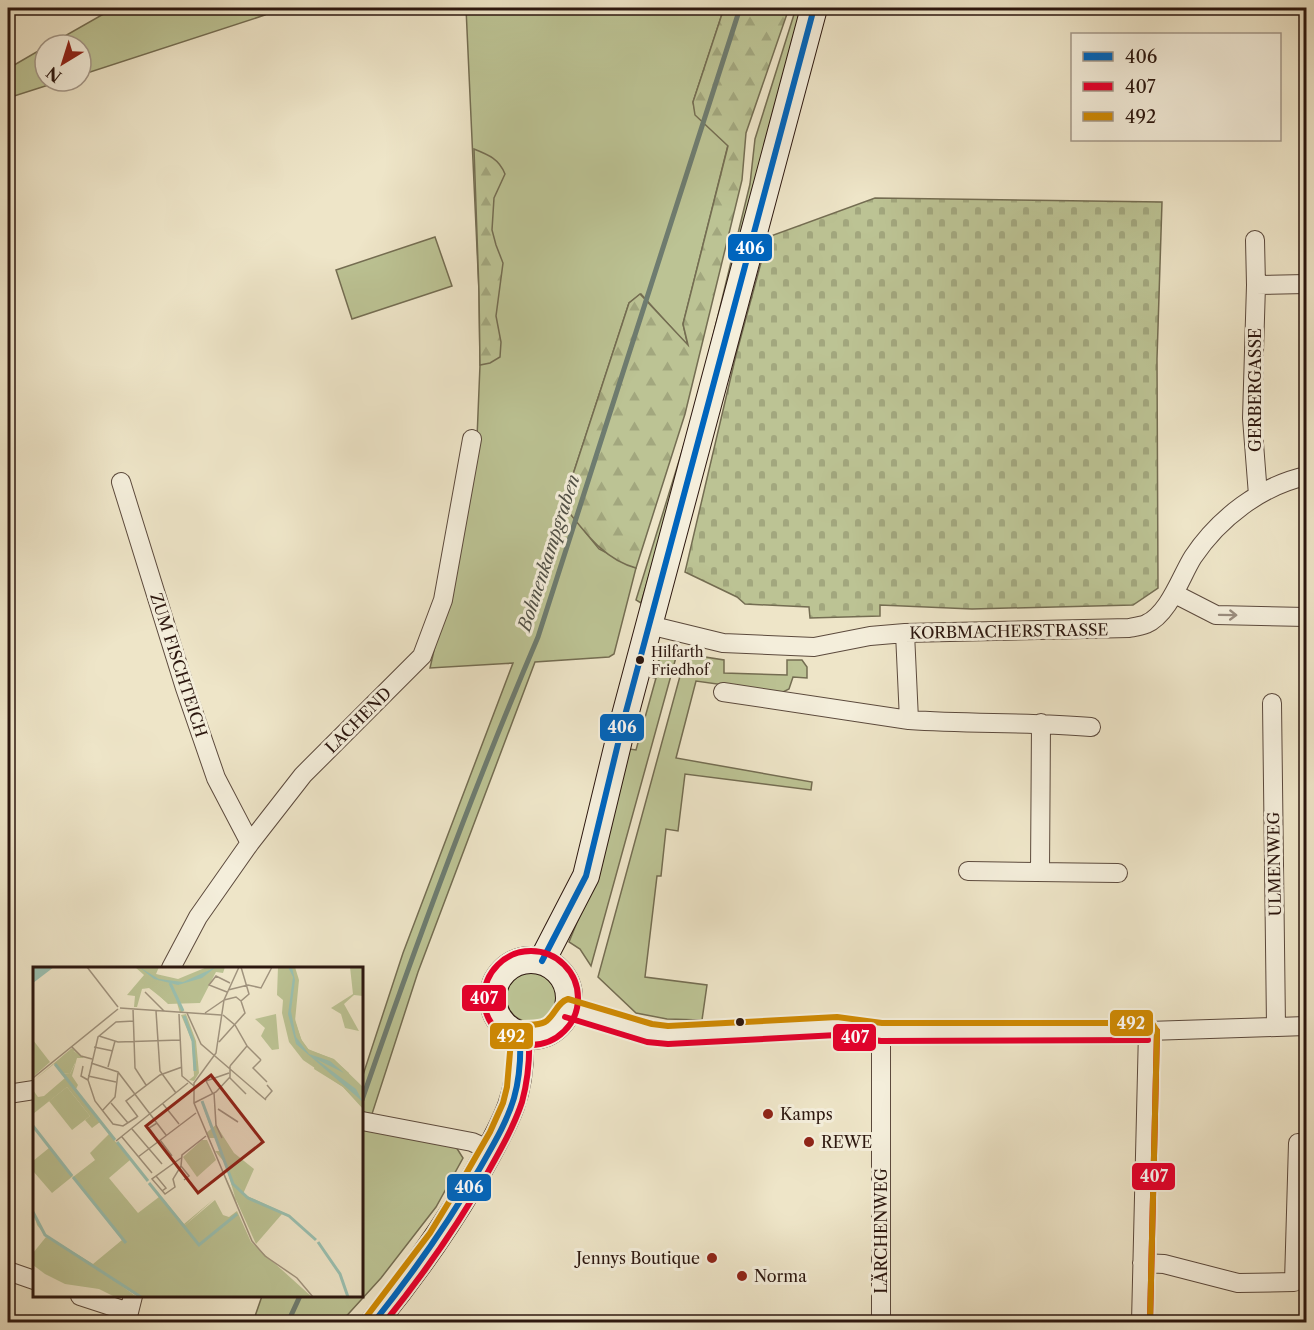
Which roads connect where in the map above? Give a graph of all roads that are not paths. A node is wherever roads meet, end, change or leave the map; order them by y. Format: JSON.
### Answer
{"nodes":[{"id":1,"x":814,"y":8,"type":"edge"},
{"id":2,"x":1255,"y":240,"type":"dead end"},
{"id":3,"x":1306,"y":284,"type":"edge"},
{"id":4,"x":1256,"y":285,"type":"junction"},
{"id":5,"x":472,"y":440,"type":"dead end"},
{"id":6,"x":1306,"y":476,"type":"edge"},
{"id":7,"x":121,"y":482,"type":"dead end"},
{"id":8,"x":1258,"y":495,"type":"junction"},
{"id":9,"x":1175,"y":594,"type":"junction"},
{"id":10,"x":1306,"y":616,"type":"edge"},
{"id":11,"x":649,"y":625,"type":"junction"},
{"id":12,"x":905,"y":633,"type":"junction"},
{"id":13,"x":723,"y":692,"type":"dead end"},
{"id":14,"x":1272,"y":703,"type":"dead end"},
{"id":15,"x":909,"y":720,"type":"junction"},
{"id":16,"x":1041,"y":723,"type":"junction"},
{"id":17,"x":1091,"y":727,"type":"dead end"},
{"id":18,"x":250,"y":843,"type":"junction"},
{"id":19,"x":968,"y":872,"type":"dead end"},
{"id":20,"x":1040,"y":872,"type":"junction"},
{"id":21,"x":1118,"y":873,"type":"dead end"},
{"id":22,"x":542,"y":961,"type":"junction"},
{"id":23,"x":172,"y":967,"type":"edge"},
{"id":24,"x":568,"y":1008,"type":"junction"},
{"id":25,"x":1276,"y":1026,"type":"junction"},
{"id":26,"x":1306,"y":1026,"type":"edge"},
{"id":27,"x":1148,"y":1031,"type":"junction"},
{"id":28,"x":881,"y":1032,"type":"junction"},
{"id":29,"x":520,"y":1034,"type":"junction"},
{"id":30,"x":33,"y":1090,"type":"edge"},
{"id":31,"x":8,"y":1094,"type":"edge"},
{"id":32,"x":363,"y":1121,"type":"edge"},
{"id":33,"x":1298,"y":1143,"type":"dead end"},
{"id":34,"x":490,"y":1150,"type":"junction"},
{"id":35,"x":1142,"y":1263,"type":"junction"},
{"id":36,"x":8,"y":1271,"type":"edge"},
{"id":37,"x":33,"y":1280,"type":"edge"},
{"id":38,"x":86,"y":1297,"type":"edge"},
{"id":39,"x":130,"y":1304,"type":"edge"},
{"id":40,"x":374,"y":1323,"type":"edge"},
{"id":41,"x":881,"y":1323,"type":"edge"},
{"id":42,"x":1141,"y":1323,"type":"edge"}],
"edges":[{"from":1,"to":11,"type":"main road"},
{"from":2,"to":4,"type":"street","name":"GERBERGASSE"},
{"from":3,"to":4,"type":"street"},
{"from":4,"to":8,"type":"street","name":"GERBERGASSE"},
{"from":5,"to":18,"type":"street","name":"LACHEND"},
{"from":6,"to":8,"type":"street","name":"KORBMACHERSTRASSE"},
{"from":7,"to":18,"type":"street","name":"ZUM FISCHTEICH"},
{"from":8,"to":9,"type":"street","name":"KORBMACHERSTRASSE"},
{"from":9,"to":10,"type":"street","one_way":true},
{"from":9,"to":12,"type":"street","name":"KORBMACHERSTRASSE"},
{"from":11,"to":12,"type":"street","name":"KORBMACHERSTRASSE"},
{"from":11,"to":22,"type":"main road"},
{"from":12,"to":15,"type":"street"},
{"from":13,"to":15,"type":"street"},
{"from":14,"to":25,"type":"street","name":"ULMENWEG"},
{"from":15,"to":16,"type":"street"},
{"from":16,"to":17,"type":"street"},
{"from":16,"to":20,"type":"street"},
{"from":18,"to":23,"type":"street","name":"LACHEND"},
{"from":19,"to":20,"type":"street"},
{"from":20,"to":21,"type":"street"},
{"from":22,"to":24,"type":"main road"},
{"from":22,"to":29,"type":"main road"},
{"from":24,"to":28,"type":"street"},
{"from":24,"to":29,"type":"main road"},
{"from":25,"to":26,"type":"street"},
{"from":25,"to":27,"type":"street"},
{"from":27,"to":28,"type":"street"},
{"from":27,"to":35,"type":"street"},
{"from":28,"to":41,"type":"street","name":"LÄRCHENWEG"},
{"from":29,"to":34,"type":"main road"},
{"from":30,"to":31,"type":"street"},
{"from":32,"to":34,"type":"street"},
{"from":33,"to":35,"type":"street"},
{"from":34,"to":40,"type":"main road"},
{"from":35,"to":42,"type":"street"},
{"from":36,"to":37,"type":"street"},
{"from":38,"to":39,"type":"street"}]}
